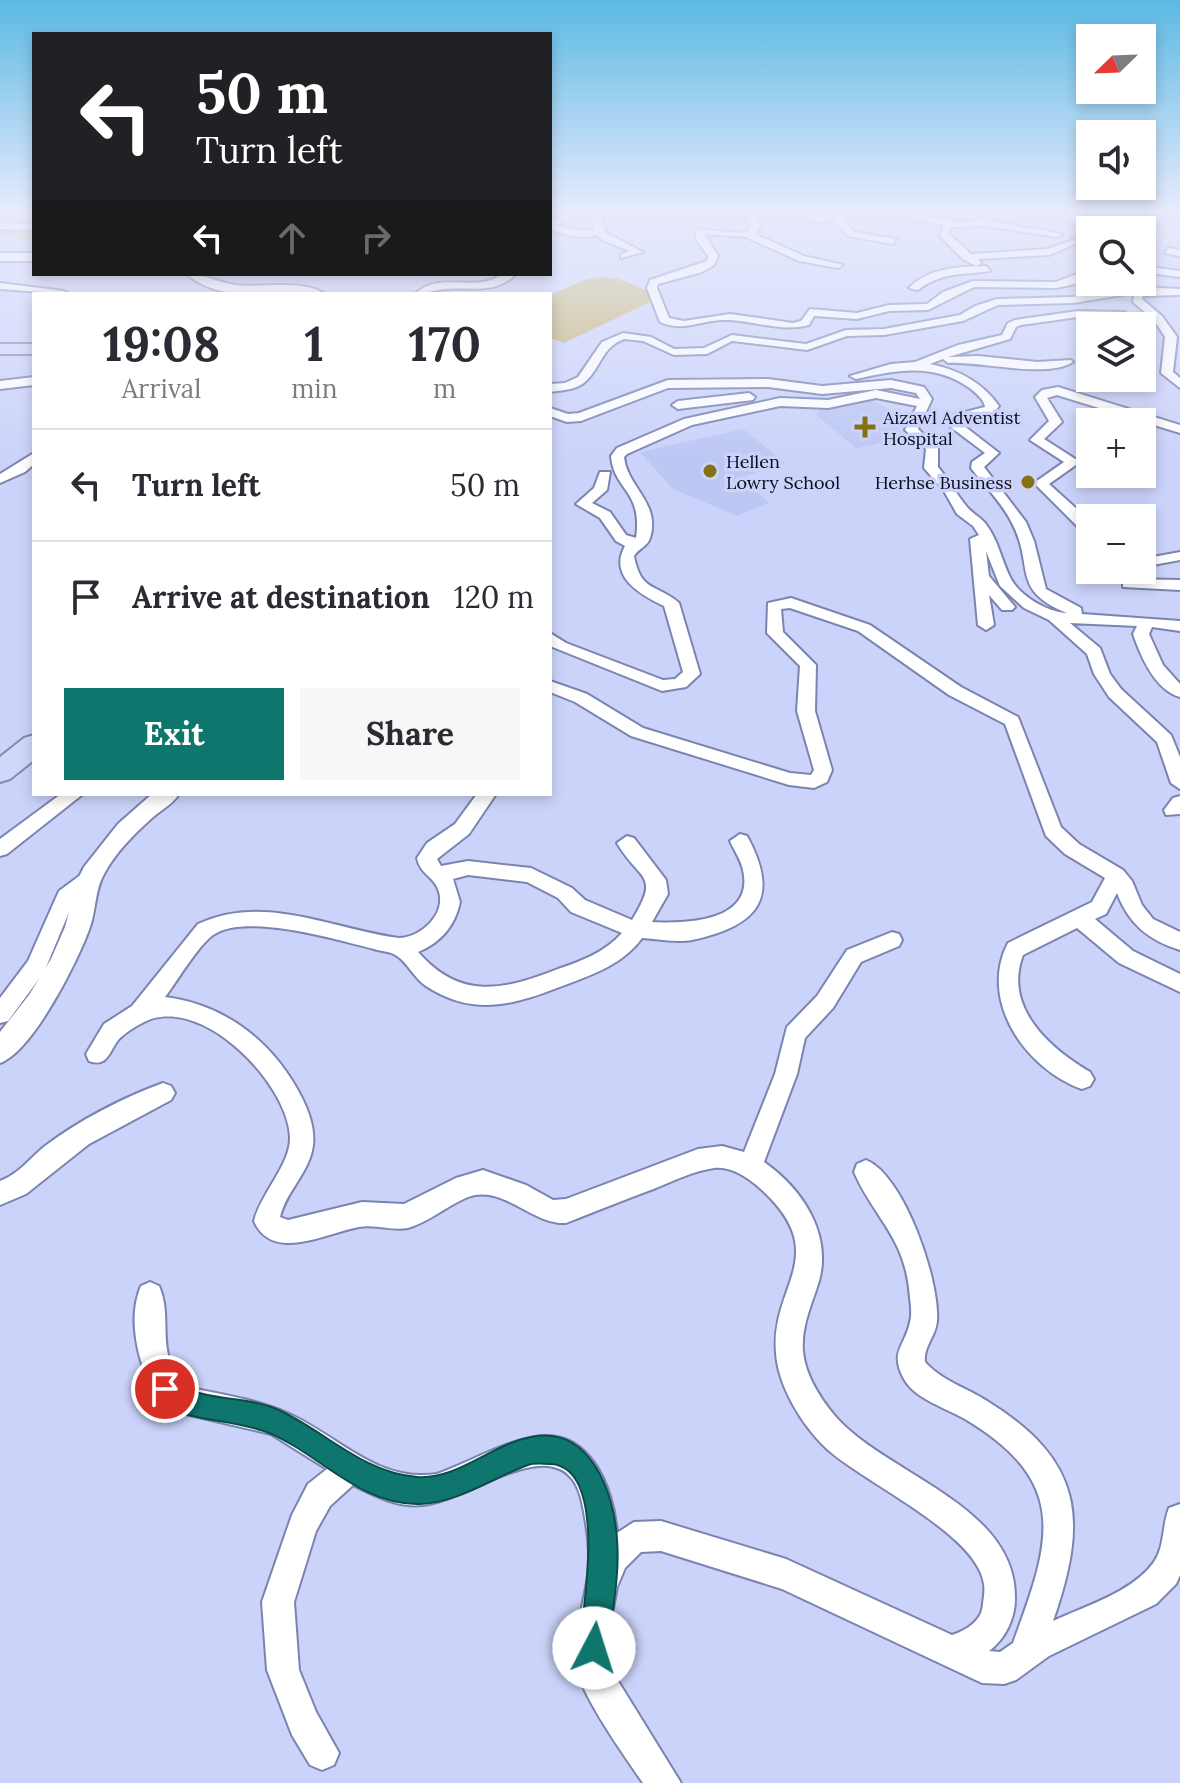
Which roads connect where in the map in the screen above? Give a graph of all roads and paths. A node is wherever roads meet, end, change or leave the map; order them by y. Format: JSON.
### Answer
{"nodes":[{"id":1,"x":654,"y":293,"type":"edge"},
{"id":2,"x":953,"y":293,"type":"edge"},
{"id":3,"x":1091,"y":296,"type":"edge"},
{"id":4,"x":1125,"y":296,"type":"edge"},
{"id":5,"x":1139,"y":296,"type":"edge"},
{"id":6,"x":1032,"y":302,"type":"junction"},
{"id":7,"x":1121,"y":312,"type":"edge"},
{"id":8,"x":1076,"y":315,"type":"edge"},
{"id":9,"x":1045,"y":318,"type":"junction"},
{"id":10,"x":0,"y":349,"type":"edge"},
{"id":11,"x":32,"y":349,"type":"edge"},
{"id":12,"x":1067,"y":362,"type":"dead end"},
{"id":13,"x":914,"y":365,"type":"junction"},
{"id":14,"x":934,"y":370,"type":"junction"},
{"id":15,"x":32,"y":381,"type":"edge"},
{"id":16,"x":745,"y":383,"type":"junction"},
{"id":17,"x":1180,"y":384,"type":"edge"},
{"id":18,"x":0,"y":388,"type":"edge"},
{"id":19,"x":552,"y":388,"type":"edge"},
{"id":20,"x":32,"y":391,"type":"edge"},
{"id":21,"x":809,"y":401,"type":"junction"},
{"id":22,"x":924,"y":404,"type":"junction"},
{"id":23,"x":678,"y":405,"type":"dead end"},
{"id":24,"x":552,"y":413,"type":"edge"},
{"id":25,"x":1180,"y":429,"type":"edge"},
{"id":26,"x":32,"y":459,"type":"edge"},
{"id":27,"x":605,"y":475,"type":"dead end"},
{"id":28,"x":0,"y":479,"type":"edge"},
{"id":29,"x":962,"y":511,"type":"junction"},
{"id":30,"x":1076,"y":514,"type":"edge"},
{"id":31,"x":635,"y":546,"type":"junction"},
{"id":32,"x":1180,"y":556,"type":"edge"},
{"id":33,"x":1156,"y":560,"type":"edge"},
{"id":34,"x":982,"y":578,"type":"junction"},
{"id":35,"x":1128,"y":584,"type":"dead end"},
{"id":36,"x":1180,"y":585,"type":"edge"},
{"id":37,"x":1007,"y":607,"type":"dead end"},
{"id":38,"x":1055,"y":617,"type":"junction"},
{"id":39,"x":1113,"y":620,"type":"junction"},
{"id":40,"x":1147,"y":622,"type":"junction"},
{"id":41,"x":986,"y":625,"type":"dead end"},
{"id":42,"x":1180,"y":626,"type":"edge"},
{"id":43,"x":552,"y":640,"type":"edge"},
{"id":44,"x":552,"y":687,"type":"edge"},
{"id":45,"x":1180,"y":692,"type":"edge"},
{"id":46,"x":32,"y":747,"type":"edge"},
{"id":47,"x":0,"y":772,"type":"edge"},
{"id":48,"x":1180,"y":783,"type":"edge"},
{"id":49,"x":71,"y":796,"type":"edge"},
{"id":50,"x":166,"y":796,"type":"edge"},
{"id":51,"x":486,"y":796,"type":"edge"},
{"id":52,"x":740,"y":841,"type":"dead end"},
{"id":53,"x":627,"y":843,"type":"dead end"},
{"id":54,"x":0,"y":849,"type":"edge"},
{"id":55,"x":440,"y":874,"type":"junction"},
{"id":56,"x":90,"y":875,"type":"junction"},
{"id":57,"x":1116,"y":875,"type":"junction"},
{"id":58,"x":1081,"y":918,"type":"junction"},
{"id":59,"x":635,"y":930,"type":"junction"},
{"id":60,"x":892,"y":940,"type":"dead end"},
{"id":61,"x":1180,"y":942,"type":"edge"},
{"id":62,"x":403,"y":947,"type":"junction"},
{"id":63,"x":1180,"y":983,"type":"edge"},
{"id":64,"x":140,"y":1013,"type":"junction"},
{"id":65,"x":0,"y":1014,"type":"edge"},
{"id":66,"x":0,"y":1051,"type":"edge"},
{"id":67,"x":97,"y":1054,"type":"dead end"},
{"id":68,"x":1082,"y":1079,"type":"dead end"},
{"id":69,"x":163,"y":1093,"type":"dead end"},
{"id":70,"x":750,"y":1167,"type":"junction"},
{"id":71,"x":866,"y":1172,"type":"dead end"},
{"id":72,"x":0,"y":1193,"type":"edge"},
{"id":73,"x":150,"y":1295,"type":"dead end"},
{"id":74,"x":351,"y":1468,"type":"junction"},
{"id":75,"x":1180,"y":1519,"type":"edge"},
{"id":76,"x":601,"y":1587,"type":"junction"},
{"id":77,"x":951,"y":1651,"type":"junction"},
{"id":78,"x":1025,"y":1654,"type":"junction"},
{"id":79,"x":322,"y":1753,"type":"dead end"},
{"id":80,"x":664,"y":1783,"type":"edge"}],
"edges":[{"from":1,"to":2,"type":"street"},
{"from":3,"to":6,"type":"street"},
{"from":4,"to":7,"type":"street"},
{"from":5,"to":17,"type":"street"},
{"from":6,"to":9,"type":"street"},
{"from":6,"to":19,"type":"street"},
{"from":8,"to":9,"type":"street"},
{"from":9,"to":13,"type":"street"},
{"from":10,"to":11,"type":"highway"},
{"from":12,"to":14,"type":"street"},
{"from":13,"to":14,"type":"street"},
{"from":13,"to":16,"type":"street"},
{"from":14,"to":39,"type":"street"},
{"from":15,"to":18,"type":"street"},
{"from":16,"to":22,"type":"street"},
{"from":16,"to":24,"type":"street"},
{"from":18,"to":20,"type":"street"},
{"from":21,"to":22,"type":"street"},
{"from":21,"to":23,"type":"street"},
{"from":21,"to":31,"type":"street"},
{"from":22,"to":29,"type":"street"},
{"from":25,"to":30,"type":"street"},
{"from":26,"to":28,"type":"street"},
{"from":27,"to":31,"type":"street"},
{"from":29,"to":34,"type":"street"},
{"from":29,"to":38,"type":"street"},
{"from":31,"to":43,"type":"street"},
{"from":32,"to":33,"type":"street"},
{"from":34,"to":37,"type":"street"},
{"from":34,"to":41,"type":"street"},
{"from":35,"to":36,"type":"street"},
{"from":38,"to":39,"type":"street"},
{"from":38,"to":48,"type":"street"},
{"from":39,"to":40,"type":"street"},
{"from":40,"to":42,"type":"street"},
{"from":40,"to":45,"type":"street"},
{"from":44,"to":57,"type":"street"},
{"from":46,"to":47,"type":"highway"},
{"from":49,"to":54,"type":"street"},
{"from":50,"to":56,"type":"street"},
{"from":51,"to":55,"type":"street"},
{"from":52,"to":59,"type":"street"},
{"from":53,"to":59,"type":"street"},
{"from":55,"to":59,"type":"street"},
{"from":55,"to":62,"type":"street"},
{"from":56,"to":65,"type":"street"},
{"from":56,"to":66,"type":"street"},
{"from":57,"to":58,"type":"street"},
{"from":57,"to":61,"type":"street"},
{"from":58,"to":63,"type":"street"},
{"from":58,"to":68,"type":"street"},
{"from":59,"to":62,"type":"street"},
{"from":60,"to":70,"type":"street"},
{"from":62,"to":64,"type":"street"},
{"from":64,"to":67,"type":"street"},
{"from":64,"to":70,"type":"street"},
{"from":69,"to":72,"type":"street"},
{"from":70,"to":77,"type":"street"},
{"from":71,"to":78,"type":"street"},
{"from":73,"to":74,"type":"street"},
{"from":74,"to":76,"type":"street"},
{"from":74,"to":79,"type":"street"},
{"from":75,"to":78,"type":"street"},
{"from":76,"to":77,"type":"street"},
{"from":76,"to":80,"type":"street"},
{"from":77,"to":78,"type":"street"}]}
